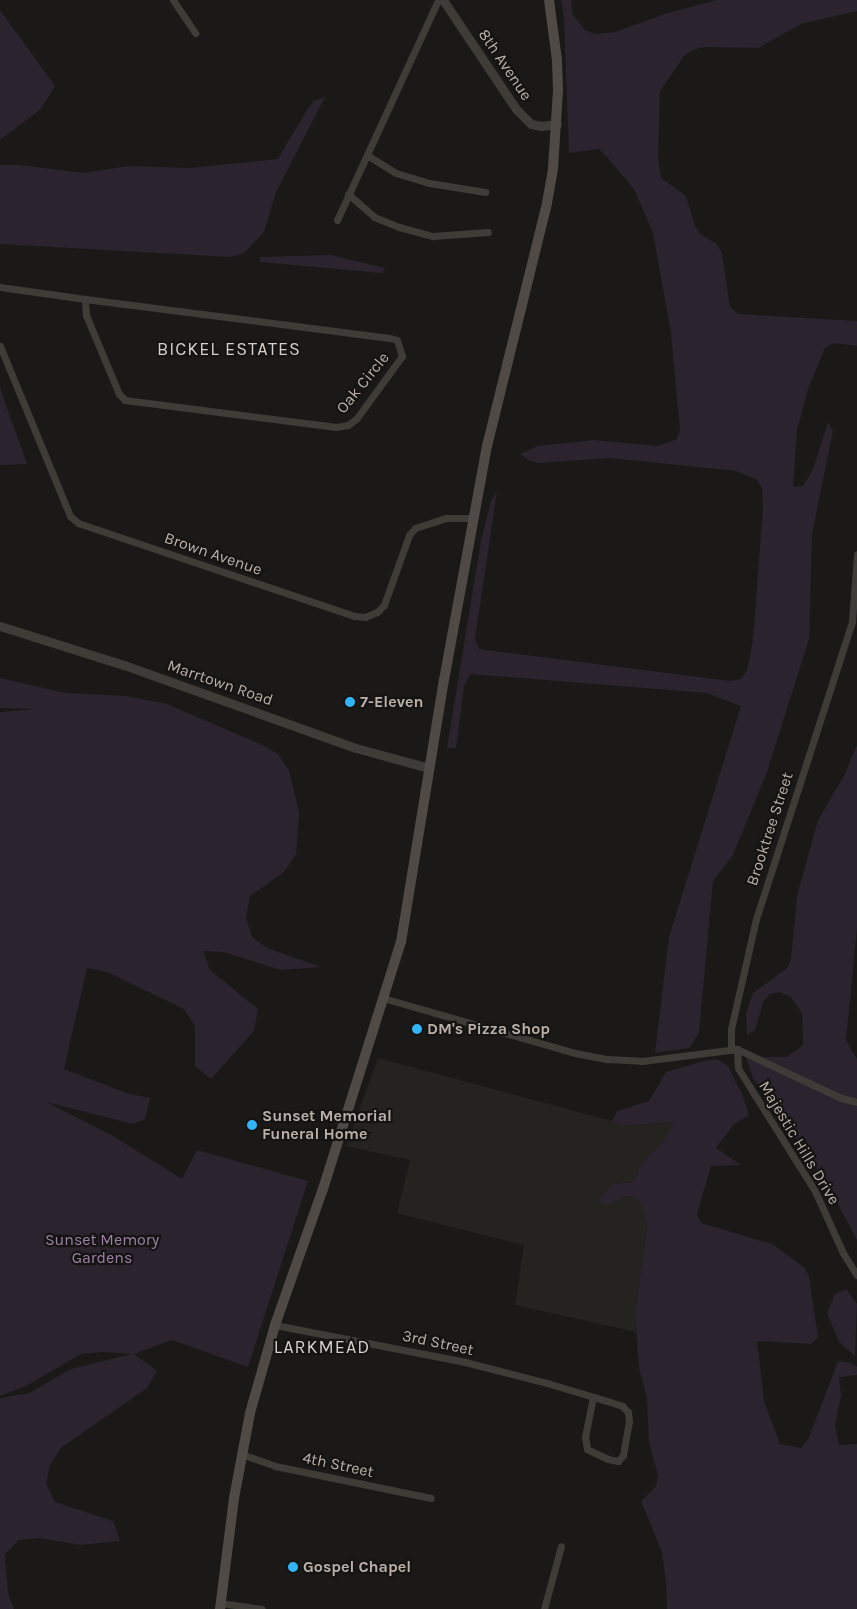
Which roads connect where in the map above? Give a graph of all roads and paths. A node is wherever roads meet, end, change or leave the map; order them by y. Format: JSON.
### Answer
{"nodes":[{"id":1,"x":174,"y":0,"type":"edge"},
{"id":2,"x":438,"y":0,"type":"edge"},
{"id":3,"x":443,"y":0,"type":"edge"},
{"id":4,"x":550,"y":0,"type":"edge"},
{"id":5,"x":196,"y":33,"type":"dead end"},
{"id":6,"x":557,"y":124,"type":"junction"},
{"id":7,"x":367,"y":155,"type":"junction"},
{"id":8,"x":485,"y":192,"type":"dead end"},
{"id":9,"x":348,"y":194,"type":"junction"},
{"id":10,"x":337,"y":220,"type":"dead end"},
{"id":11,"x":488,"y":232,"type":"dead end"},
{"id":12,"x":0,"y":287,"type":"edge"},
{"id":13,"x":85,"y":299,"type":"junction"},
{"id":14,"x":0,"y":346,"type":"edge"},
{"id":15,"x":474,"y":518,"type":"junction"},
{"id":16,"x":857,"y":554,"type":"edge"},
{"id":17,"x":854,"y":622,"type":"edge"},
{"id":18,"x":0,"y":626,"type":"edge"},
{"id":19,"x":429,"y":768,"type":"junction"},
{"id":20,"x":384,"y":998,"type":"junction"},
{"id":21,"x":734,"y":1049,"type":"junction"},
{"id":22,"x":857,"y":1102,"type":"edge"},
{"id":23,"x":857,"y":1275,"type":"edge"},
{"id":24,"x":275,"y":1325,"type":"junction"},
{"id":25,"x":593,"y":1397,"type":"junction"},
{"id":26,"x":241,"y":1454,"type":"junction"},
{"id":27,"x":431,"y":1498,"type":"dead end"},
{"id":28,"x":561,"y":1546,"type":"dead end"},
{"id":29,"x":220,"y":1606,"type":"edge"},
{"id":30,"x":262,"y":1609,"type":"edge"},
{"id":31,"x":544,"y":1609,"type":"edge"}],
"edges":[{"from":1,"to":5,"type":"street"},
{"from":2,"to":7,"type":"street"},
{"from":3,"to":6,"type":"street","name":"8th Avenue"},
{"from":4,"to":6,"type":"main road"},
{"from":6,"to":15,"type":"main road"},
{"from":7,"to":8,"type":"street"},
{"from":7,"to":9,"type":"street"},
{"from":9,"to":10,"type":"street"},
{"from":9,"to":11,"type":"street"},
{"from":12,"to":13,"type":"street","name":"Oak Circle"},
{"from":13,"to":13,"type":"street","name":"Oak Circle"},
{"from":14,"to":15,"type":"street","name":"Brown Avenue"},
{"from":15,"to":19,"type":"main road"},
{"from":16,"to":17,"type":"street","name":"Brooktree Street"},
{"from":17,"to":21,"type":"street","name":"Brooktree Street"},
{"from":18,"to":19,"type":"street","name":"Marrtown Road"},
{"from":19,"to":20,"type":"main road"},
{"from":20,"to":21,"type":"street"},
{"from":20,"to":24,"type":"main road"},
{"from":21,"to":22,"type":"street"},
{"from":21,"to":23,"type":"street","name":"Majestic Hills Drive"},
{"from":24,"to":25,"type":"street","name":"3rd Street"},
{"from":24,"to":26,"type":"main road"},
{"from":25,"to":25,"type":"street","name":"3rd Street"},
{"from":26,"to":27,"type":"street","name":"4th Street"},
{"from":26,"to":29,"type":"main road"},
{"from":28,"to":31,"type":"street"},
{"from":29,"to":30,"type":"street"}]}
